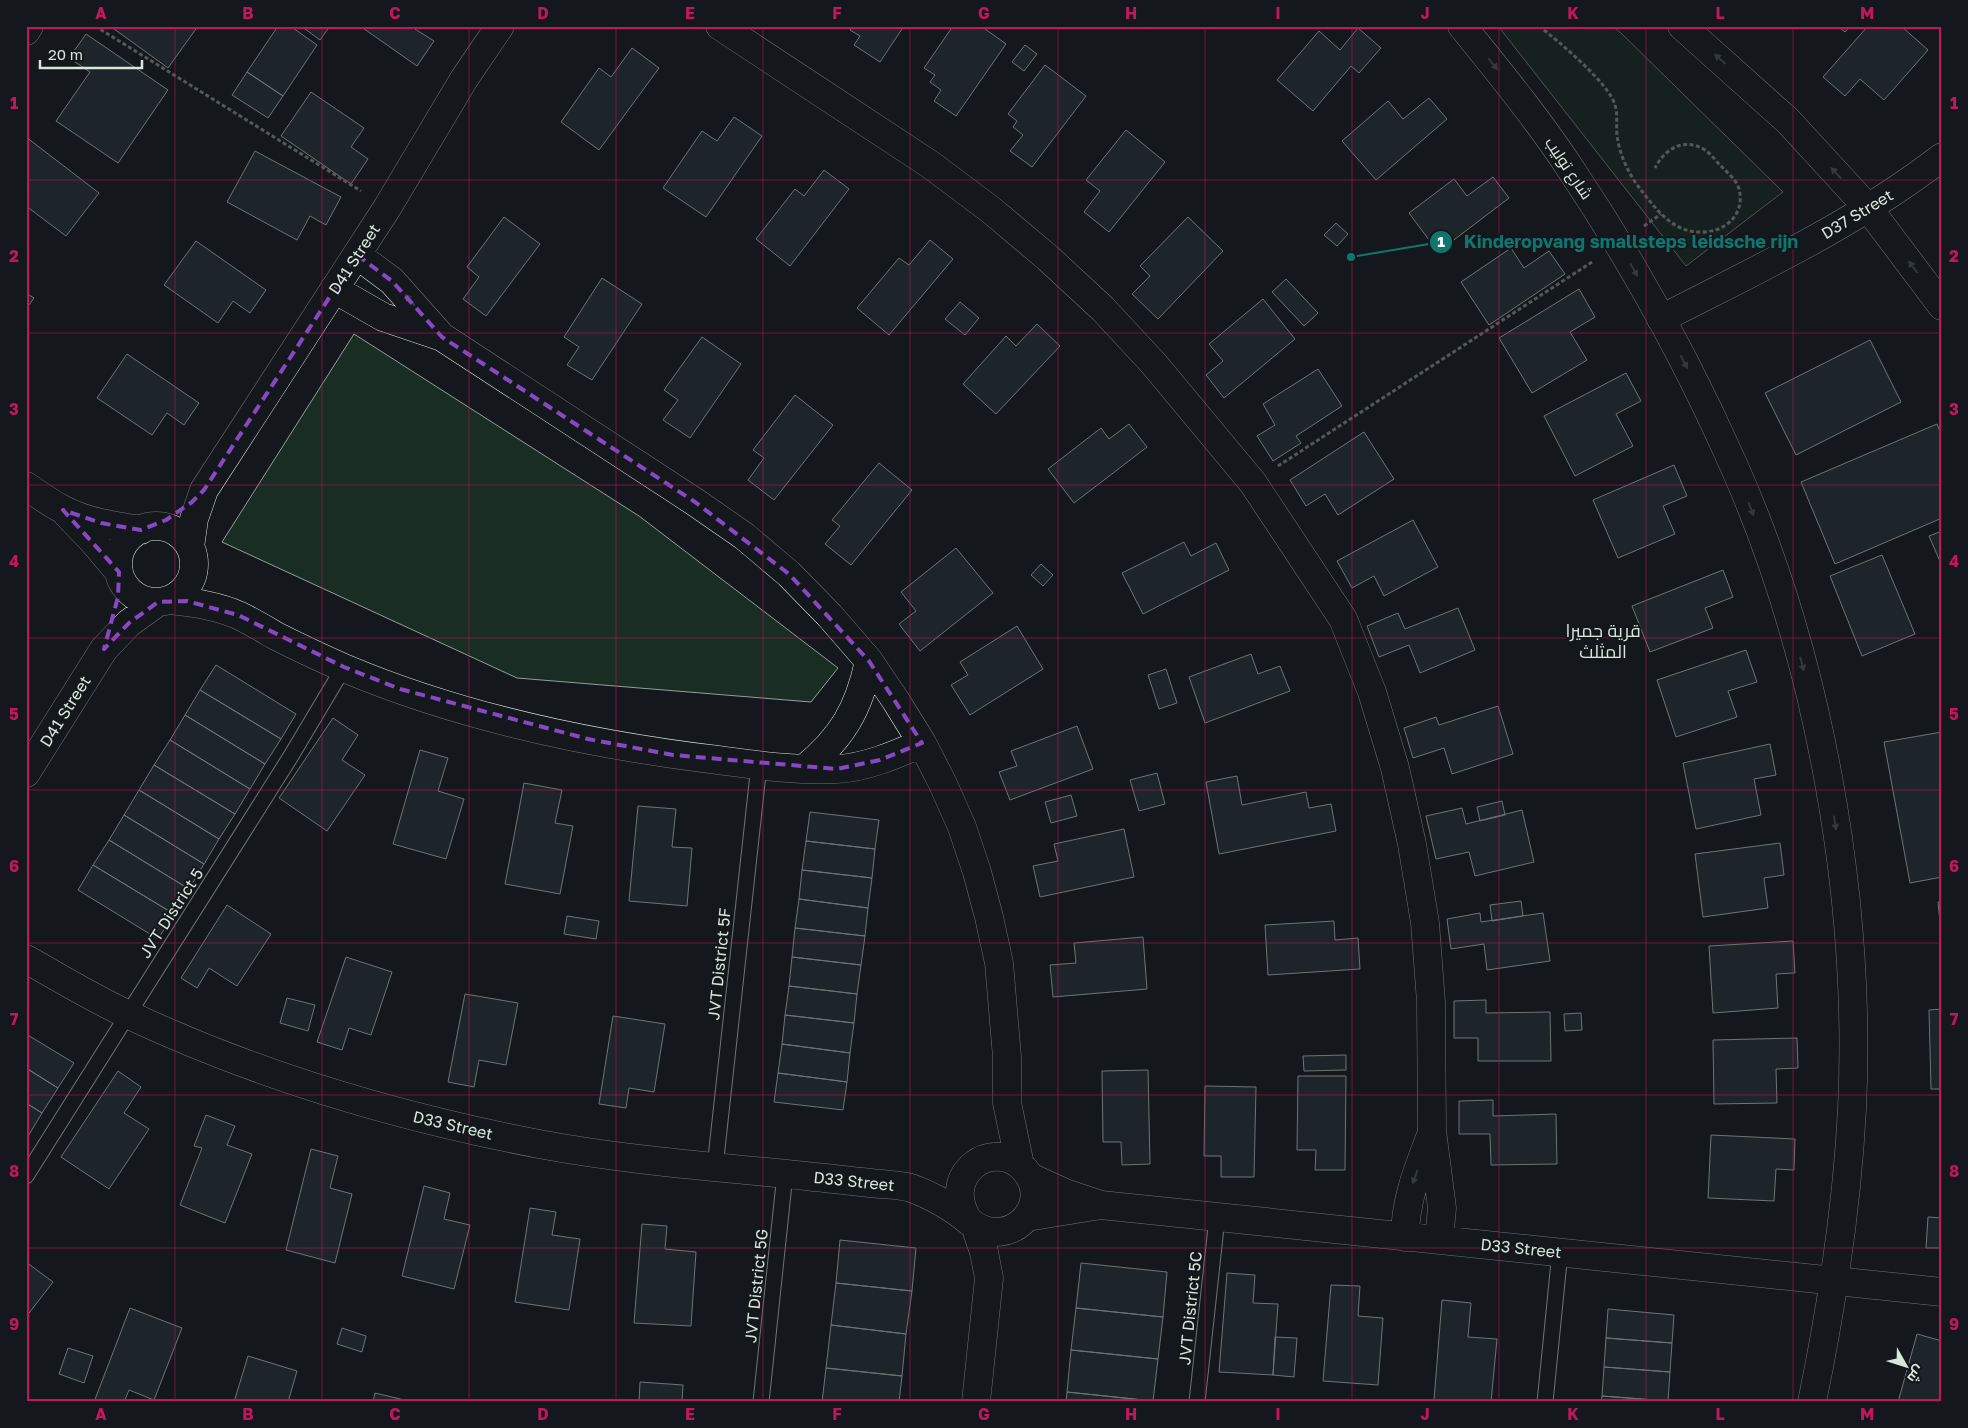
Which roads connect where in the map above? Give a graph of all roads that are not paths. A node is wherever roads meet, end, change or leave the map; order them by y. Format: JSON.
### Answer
{"nodes":[{"id":1,"x":29,"y":26,"type":"edge"},
{"id":2,"x":500,"y":26,"type":"edge"},
{"id":3,"x":720,"y":26,"type":"edge"},
{"id":4,"x":1462,"y":26,"type":"edge"},
{"id":5,"x":1682,"y":26,"type":"edge"},
{"id":6,"x":26,"y":31,"type":"edge"},
{"id":7,"x":1942,"y":157,"type":"edge"},
{"id":8,"x":1869,"y":209,"type":"junction"},
{"id":9,"x":357,"y":255,"type":"junction"},
{"id":10,"x":334,"y":289,"type":"junction"},
{"id":11,"x":1942,"y":306,"type":"edge"},
{"id":12,"x":1661,"y":319,"type":"junction"},
{"id":13,"x":442,"y":337,"type":"junction"},
{"id":14,"x":26,"y":486,"type":"edge"},
{"id":15,"x":204,"y":490,"type":"junction"},
{"id":16,"x":63,"y":510,"type":"junction"},
{"id":17,"x":146,"y":528,"type":"junction"},
{"id":18,"x":191,"y":551,"type":"junction"},
{"id":19,"x":120,"y":576,"type":"junction"},
{"id":20,"x":163,"y":601,"type":"junction"},
{"id":21,"x":238,"y":615,"type":"junction"},
{"id":22,"x":104,"y":649,"type":"junction"},
{"id":23,"x":869,"y":662,"type":"junction"},
{"id":24,"x":344,"y":668,"type":"junction"},
{"id":25,"x":922,"y":743,"type":"junction"},
{"id":26,"x":759,"y":765,"type":"junction"},
{"id":27,"x":804,"y":769,"type":"junction"},
{"id":28,"x":26,"y":773,"type":"edge"},
{"id":29,"x":26,"y":959,"type":"edge"},
{"id":30,"x":127,"y":1014,"type":"junction"},
{"id":31,"x":1006,"y":1104,"type":"junction"},
{"id":32,"x":1432,"y":1131,"type":"junction"},
{"id":33,"x":977,"y":1164,"type":"junction"},
{"id":34,"x":715,"y":1167,"type":"junction"},
{"id":35,"x":1025,"y":1171,"type":"junction"},
{"id":36,"x":784,"y":1174,"type":"junction"},
{"id":37,"x":26,"y":1176,"type":"edge"},
{"id":38,"x":909,"y":1187,"type":"junction"},
{"id":39,"x":1101,"y":1205,"type":"junction"},
{"id":40,"x":1217,"y":1218,"type":"junction"},
{"id":41,"x":1024,"y":1220,"type":"junction"},
{"id":42,"x":972,"y":1223,"type":"junction"},
{"id":43,"x":1405,"y":1237,"type":"junction"},
{"id":44,"x":1439,"y":1240,"type":"junction"},
{"id":45,"x":1560,"y":1252,"type":"junction"},
{"id":46,"x":989,"y":1278,"type":"junction"},
{"id":47,"x":1835,"y":1282,"type":"junction"},
{"id":48,"x":1942,"y":1292,"type":"edge"},
{"id":49,"x":761,"y":1402,"type":"edge"},
{"id":50,"x":976,"y":1402,"type":"edge"},
{"id":51,"x":1197,"y":1402,"type":"edge"},
{"id":52,"x":1546,"y":1402,"type":"edge"},
{"id":53,"x":1812,"y":1402,"type":"edge"}],
"edges":[{"from":1,"to":6,"type":"street"},
{"from":2,"to":9,"type":"street","name":"D41 Street"},
{"from":3,"to":32,"type":"street"},
{"from":4,"to":12,"type":"street","name":"شارع توليب","one_way":true},
{"from":8,"to":5,"type":"street","one_way":true},
{"from":7,"to":8,"type":"street","name":"D37 Street"},
{"from":11,"to":8,"type":"street","one_way":true},
{"from":8,"to":12,"type":"street","name":"D37 Street"},
{"from":9,"to":10,"type":"street","name":"D41 Street"},
{"from":13,"to":9,"type":"street","one_way":true},
{"from":10,"to":13,"type":"street"},
{"from":10,"to":15,"type":"street","name":"D41 Street"},
{"from":12,"to":47,"type":"street","name":"شارع توليب","one_way":true},
{"from":13,"to":23,"type":"street"},
{"from":14,"to":16,"type":"street"},
{"from":15,"to":17,"type":"street","name":"D41 Street"},
{"from":15,"to":18,"type":"street","name":"D41 Street"},
{"from":16,"to":17,"type":"street"},
{"from":16,"to":19,"type":"street"},
{"from":17,"to":18,"type":"street"},
{"from":17,"to":19,"type":"street"},
{"from":18,"to":20,"type":"street"},
{"from":18,"to":21,"type":"street"},
{"from":19,"to":20,"type":"street"},
{"from":19,"to":22,"type":"street","name":"D41 Street"},
{"from":20,"to":21,"type":"street"},
{"from":20,"to":22,"type":"street","name":"D41 Street"},
{"from":21,"to":24,"type":"street"},
{"from":22,"to":28,"type":"street","name":"D41 Street"},
{"from":23,"to":25,"type":"street"},
{"from":23,"to":27,"type":"street"},
{"from":24,"to":26,"type":"street"},
{"from":24,"to":30,"type":"lane","name":"JVT District 5"},
{"from":25,"to":27,"type":"street"},
{"from":25,"to":31,"type":"street"},
{"from":26,"to":27,"type":"street"},
{"from":26,"to":34,"type":"lane","name":"JVT District 5F"},
{"from":29,"to":30,"type":"street","name":"D33 Street"},
{"from":30,"to":34,"type":"street","name":"D33 Street"},
{"from":30,"to":37,"type":"lane","name":"JVT District 5"},
{"from":31,"to":33,"type":"street"},
{"from":31,"to":35,"type":"street"},
{"from":32,"to":43,"type":"street","one_way":true},
{"from":32,"to":44,"type":"street"},
{"from":33,"to":35,"type":"street"},
{"from":33,"to":38,"type":"street","name":"D33 Street"},
{"from":33,"to":42,"type":"street"},
{"from":34,"to":36,"type":"street","name":"D33 Street"},
{"from":35,"to":39,"type":"street","name":"D33 Street"},
{"from":35,"to":41,"type":"street"},
{"from":36,"to":38,"type":"street","name":"D33 Street"},
{"from":36,"to":49,"type":"lane","name":"JVT District 5G"},
{"from":38,"to":42,"type":"street","name":"D33 Street"},
{"from":39,"to":40,"type":"street","name":"D33 Street"},
{"from":39,"to":41,"type":"street","name":"D33 Street"},
{"from":40,"to":43,"type":"street","name":"D33 Street"},
{"from":40,"to":51,"type":"lane","name":"JVT District 5C"},
{"from":41,"to":42,"type":"street"},
{"from":41,"to":46,"type":"street"},
{"from":42,"to":46,"type":"street"},
{"from":43,"to":44,"type":"street","name":"D33 Street"},
{"from":44,"to":45,"type":"street","name":"D33 Street"},
{"from":45,"to":47,"type":"street","name":"D33 Street"},
{"from":45,"to":52,"type":"lane"},
{"from":46,"to":50,"type":"street"},
{"from":47,"to":48,"type":"street","name":"D33 Street"},
{"from":47,"to":53,"type":"street","name":"شارع توليب"}]}
